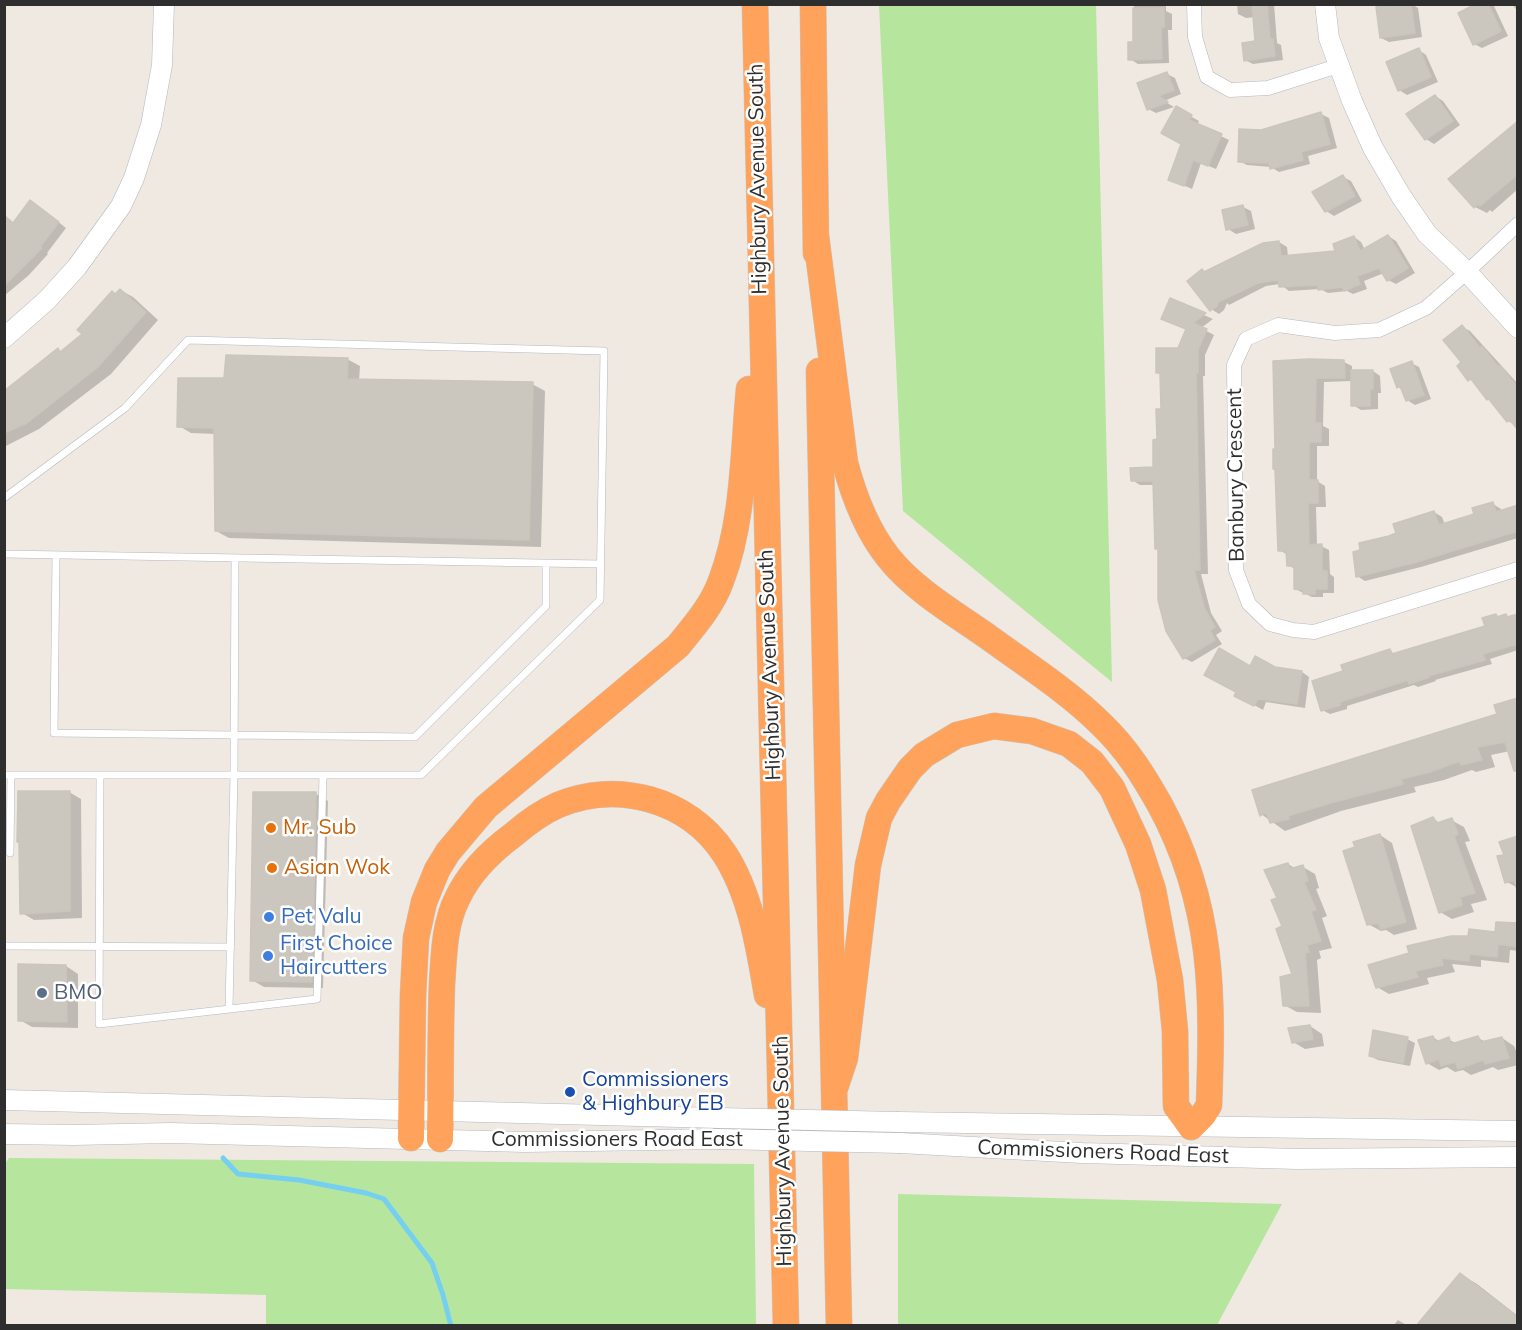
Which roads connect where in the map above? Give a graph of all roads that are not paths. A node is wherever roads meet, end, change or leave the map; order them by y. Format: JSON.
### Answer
{"nodes":[{"id":1,"x":164,"y":4,"type":"edge"},
{"id":2,"x":755,"y":4,"type":"edge"},
{"id":3,"x":813,"y":4,"type":"edge"},
{"id":4,"x":1194,"y":4,"type":"edge"},
{"id":5,"x":1325,"y":4,"type":"edge"},
{"id":6,"x":1341,"y":65,"type":"junction"},
{"id":7,"x":1518,"y":224,"type":"edge"},
{"id":8,"x":816,"y":236,"type":"junction"},
{"id":9,"x":759,"y":257,"type":"junction"},
{"id":10,"x":1467,"y":272,"type":"junction"},
{"id":11,"x":1518,"y":327,"type":"edge"},
{"id":12,"x":4,"y":338,"type":"edge"},
{"id":13,"x":4,"y":498,"type":"edge"},
{"id":14,"x":4,"y":554,"type":"edge"},
{"id":15,"x":56,"y":555,"type":"junction"},
{"id":16,"x":235,"y":559,"type":"junction"},
{"id":17,"x":546,"y":564,"type":"junction"},
{"id":18,"x":600,"y":564,"type":"junction"},
{"id":19,"x":1518,"y":569,"type":"edge"},
{"id":20,"x":234,"y":735,"type":"junction"},
{"id":21,"x":8,"y":775,"type":"edge"},
{"id":22,"x":100,"y":775,"type":"junction"},
{"id":23,"x":234,"y":775,"type":"junction"},
{"id":24,"x":323,"y":775,"type":"junction"},
{"id":25,"x":10,"y":853,"type":"dead end"},
{"id":26,"x":4,"y":946,"type":"edge"},
{"id":27,"x":99,"y":946,"type":"junction"},
{"id":28,"x":231,"y":947,"type":"junction"},
{"id":29,"x":229,"y":1009,"type":"junction"},
{"id":30,"x":835,"y":1088,"type":"junction"},
{"id":31,"x":782,"y":1092,"type":"junction"},
{"id":32,"x":4,"y":1101,"type":"edge"},
{"id":33,"x":412,"y":1110,"type":"junction"},
{"id":34,"x":441,"y":1111,"type":"junction"},
{"id":35,"x":1191,"y":1127,"type":"junction"},
{"id":36,"x":1518,"y":1131,"type":"edge"},
{"id":37,"x":4,"y":1134,"type":"edge"},
{"id":38,"x":411,"y":1138,"type":"junction"},
{"id":39,"x":440,"y":1139,"type":"junction"},
{"id":40,"x":1191,"y":1156,"type":"junction"},
{"id":41,"x":1518,"y":1158,"type":"edge"},
{"id":42,"x":786,"y":1326,"type":"edge"},
{"id":43,"x":838,"y":1326,"type":"edge"}],
"edges":[{"from":1,"to":12,"type":"main road"},
{"from":2,"to":9,"type":"highway","name":"Highbury Avenue South"},
{"from":3,"to":8,"type":"highway"},
{"from":4,"to":6,"type":"street"},
{"from":5,"to":6,"type":"main road"},
{"from":6,"to":10,"type":"main road"},
{"from":7,"to":10,"type":"street","name":"Banbury Crescent"},
{"from":8,"to":30,"type":"highway"},
{"from":8,"to":35,"type":"highway"},
{"from":9,"to":31,"type":"highway","name":"Highbury Avenue South"},
{"from":9,"to":33,"type":"highway"},
{"from":10,"to":11,"type":"main road"},
{"from":10,"to":19,"type":"street","name":"Banbury Crescent"},
{"from":13,"to":18,"type":"lane"},
{"from":14,"to":15,"type":"lane"},
{"from":15,"to":16,"type":"lane"},
{"from":15,"to":20,"type":"lane"},
{"from":16,"to":17,"type":"lane"},
{"from":16,"to":20,"type":"lane"},
{"from":17,"to":18,"type":"lane"},
{"from":17,"to":20,"type":"lane"},
{"from":18,"to":24,"type":"lane"},
{"from":20,"to":23,"type":"lane"},
{"from":21,"to":22,"type":"lane"},
{"from":21,"to":25,"type":"lane"},
{"from":22,"to":23,"type":"lane"},
{"from":22,"to":27,"type":"lane"},
{"from":23,"to":24,"type":"lane"},
{"from":23,"to":28,"type":"lane"},
{"from":24,"to":29,"type":"lane"},
{"from":26,"to":27,"type":"lane"},
{"from":27,"to":28,"type":"lane"},
{"from":27,"to":29,"type":"lane"},
{"from":28,"to":29,"type":"lane"},
{"from":30,"to":35,"type":"highway"},
{"from":30,"to":43,"type":"highway"},
{"from":31,"to":34,"type":"highway"},
{"from":31,"to":42,"type":"highway","name":"Highbury Avenue South"},
{"from":32,"to":33,"type":"main road","name":"Commissioners Road East"},
{"from":33,"to":34,"type":"main road","name":"Commissioners Road East"},
{"from":33,"to":38,"type":"highway"},
{"from":34,"to":35,"type":"main road","name":"Commissioners Road East","bridge":true},
{"from":34,"to":39,"type":"highway"},
{"from":35,"to":36,"type":"main road","name":"Commissioners Road East"},
{"from":35,"to":40,"type":"main road"},
{"from":37,"to":38,"type":"main road","name":"Commissioners Road East"},
{"from":38,"to":39,"type":"main road","name":"Commissioners Road East"},
{"from":39,"to":40,"type":"main road","name":"Commissioners Road East","bridge":true},
{"from":40,"to":41,"type":"main road","name":"Commissioners Road East"}]}
